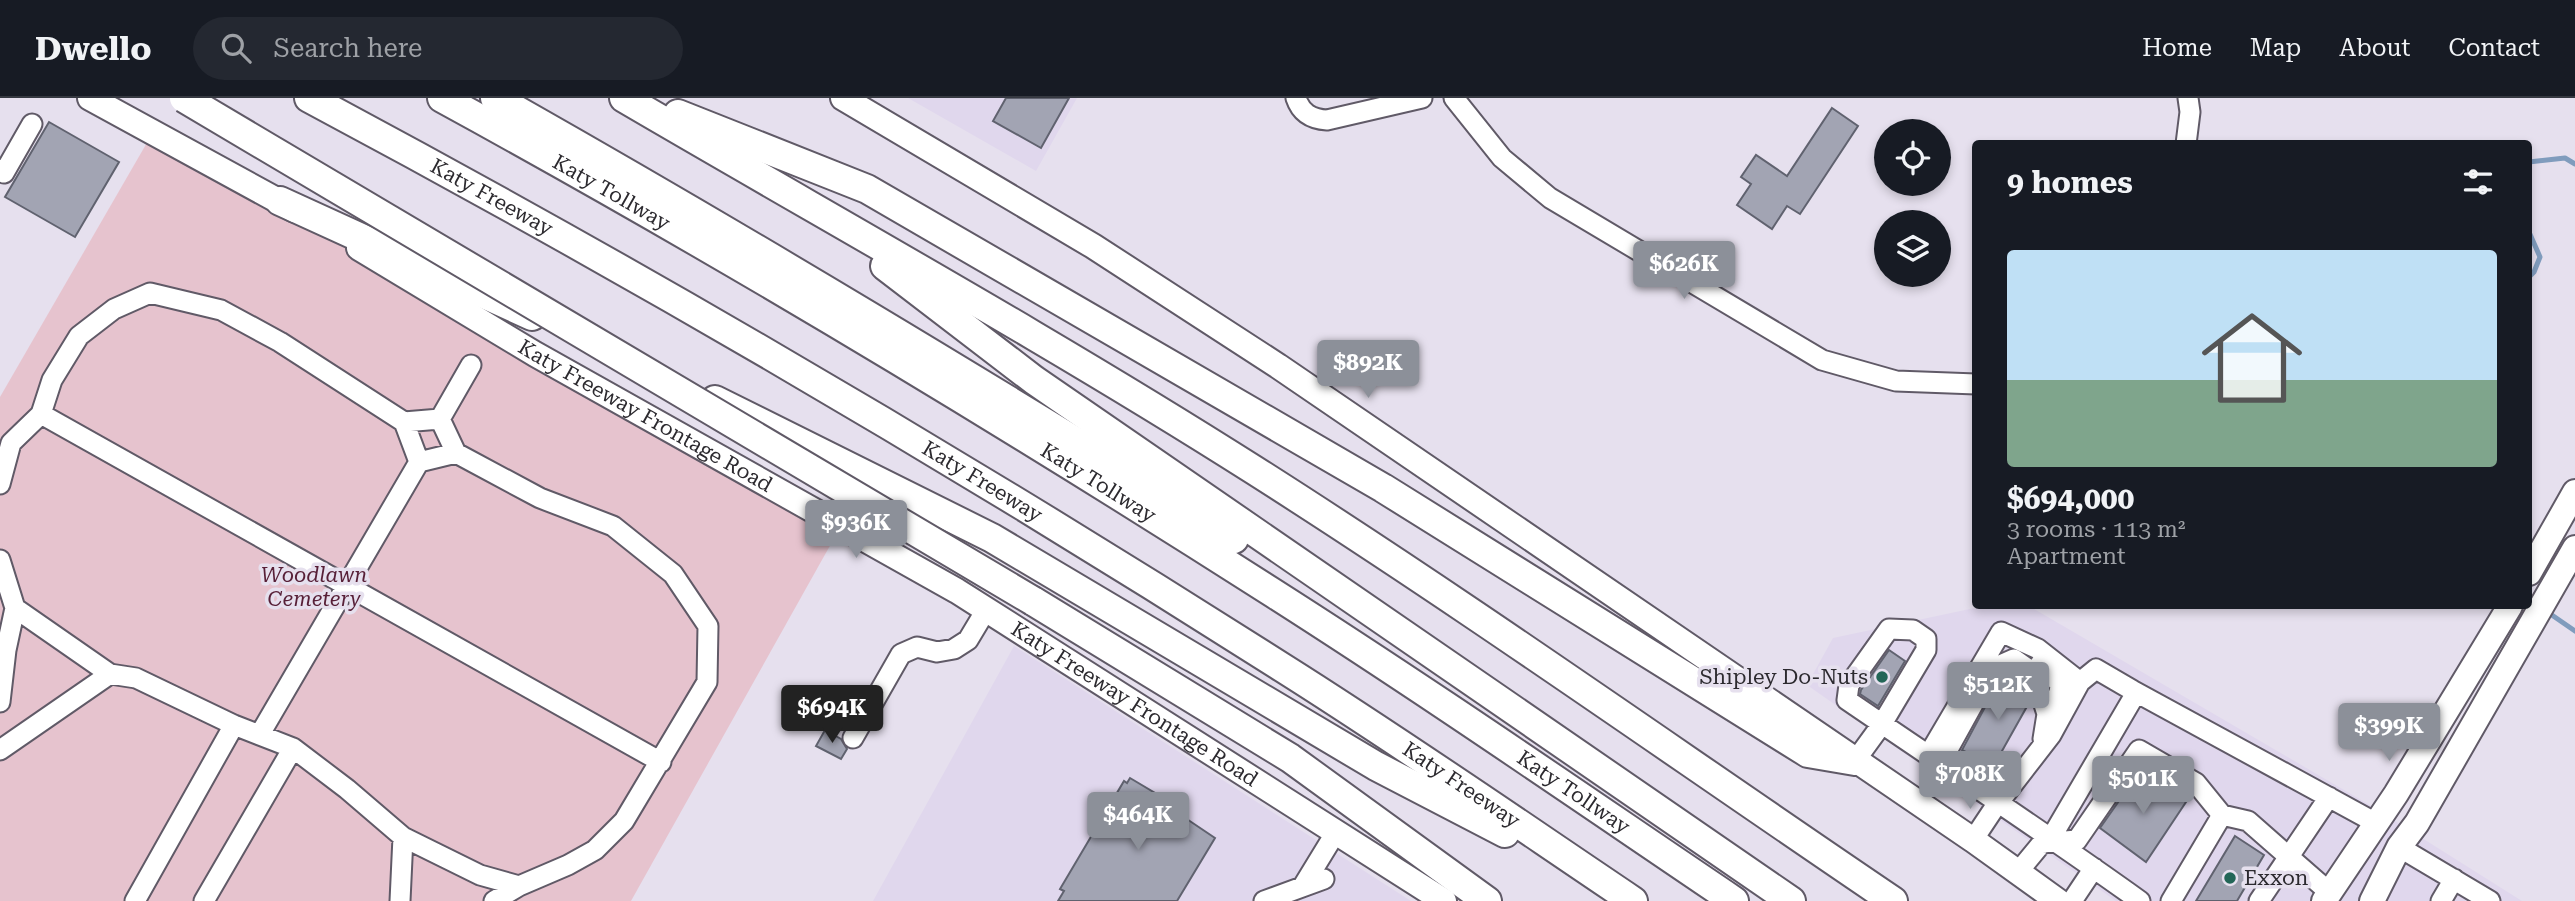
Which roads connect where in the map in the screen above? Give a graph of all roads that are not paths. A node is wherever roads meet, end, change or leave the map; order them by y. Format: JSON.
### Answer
{"nodes":[{"id":1,"x":90,"y":98,"type":"edge"},
{"id":2,"x":113,"y":98,"type":"edge"},
{"id":3,"x":184,"y":98,"type":"edge"},
{"id":4,"x":309,"y":98,"type":"edge"},
{"id":5,"x":437,"y":98,"type":"edge"},
{"id":6,"x":442,"y":98,"type":"edge"},
{"id":7,"x":624,"y":98,"type":"edge"},
{"id":8,"x":639,"y":98,"type":"edge"},
{"id":9,"x":843,"y":98,"type":"edge"},
{"id":10,"x":1296,"y":98,"type":"edge"},
{"id":11,"x":1422,"y":98,"type":"edge"},
{"id":12,"x":1454,"y":98,"type":"edge"},
{"id":13,"x":2188,"y":98,"type":"edge"},
{"id":14,"x":491,"y":110,"type":"edge"},
{"id":15,"x":135,"y":121,"type":"junction"},
{"id":16,"x":32,"y":124,"type":"dead end"},
{"id":17,"x":2186,"y":140,"type":"edge"},
{"id":18,"x":0,"y":170,"type":"edge"},
{"id":19,"x":280,"y":201,"type":"junction"},
{"id":20,"x":800,"y":201,"type":"junction"},
{"id":21,"x":471,"y":365,"type":"dead end"},
{"id":22,"x":1972,"y":384,"type":"edge"},
{"id":23,"x":41,"y":414,"type":"junction"},
{"id":24,"x":440,"y":419,"type":"junction"},
{"id":25,"x":404,"y":422,"type":"junction"},
{"id":26,"x":456,"y":453,"type":"junction"},
{"id":27,"x":419,"y":463,"type":"junction"},
{"id":28,"x":0,"y":484,"type":"edge"},
{"id":29,"x":2575,"y":492,"type":"edge"},
{"id":30,"x":2572,"y":553,"type":"edge"},
{"id":31,"x":0,"y":560,"type":"edge"},
{"id":32,"x":2532,"y":568,"type":"edge"},
{"id":33,"x":348,"y":585,"type":"junction"},
{"id":34,"x":15,"y":608,"type":"junction"},
{"id":35,"x":2508,"y":609,"type":"edge"},
{"id":36,"x":986,"y":610,"type":"junction"},
{"id":37,"x":110,"y":674,"type":"junction"},
{"id":38,"x":2080,"y":682,"type":"junction"},
{"id":39,"x":2132,"y":690,"type":"junction"},
{"id":40,"x":0,"y":702,"type":"edge"},
{"id":41,"x":1535,"y":724,"type":"junction"},
{"id":42,"x":1882,"y":724,"type":"junction"},
{"id":43,"x":234,"y":725,"type":"junction"},
{"id":44,"x":260,"y":734,"type":"junction"},
{"id":45,"x":853,"y":738,"type":"dead end"},
{"id":46,"x":2042,"y":747,"type":"junction"},
{"id":47,"x":293,"y":748,"type":"junction"},
{"id":48,"x":0,"y":750,"type":"edge"},
{"id":49,"x":1935,"y":758,"type":"junction"},
{"id":50,"x":1855,"y":761,"type":"junction"},
{"id":51,"x":661,"y":762,"type":"junction"},
{"id":52,"x":2396,"y":794,"type":"junction"},
{"id":53,"x":2329,"y":797,"type":"junction"},
{"id":54,"x":1998,"y":804,"type":"junction"},
{"id":55,"x":2425,"y":810,"type":"junction"},
{"id":56,"x":2222,"y":815,"type":"junction"},
{"id":57,"x":2376,"y":823,"type":"junction"},
{"id":58,"x":1336,"y":832,"type":"junction"},
{"id":59,"x":403,"y":837,"type":"junction"},
{"id":60,"x":1973,"y":840,"type":"junction"},
{"id":61,"x":2054,"y":840,"type":"junction"},
{"id":62,"x":2399,"y":847,"type":"junction"},
{"id":63,"x":2288,"y":856,"type":"junction"},
{"id":64,"x":2094,"y":868,"type":"junction"},
{"id":65,"x":2018,"y":872,"type":"junction"},
{"id":66,"x":1324,"y":879,"type":"dead end"},
{"id":67,"x":2454,"y":879,"type":"junction"},
{"id":68,"x":519,"y":886,"type":"junction"},
{"id":69,"x":1303,"y":887,"type":"junction"},
{"id":70,"x":1627,"y":897,"type":"edge"},
{"id":71,"x":2327,"y":897,"type":"edge"},
{"id":72,"x":135,"y":901,"type":"edge"},
{"id":73,"x":204,"y":901,"type":"edge"},
{"id":74,"x":400,"y":901,"type":"edge"},
{"id":75,"x":494,"y":901,"type":"edge"},
{"id":76,"x":1264,"y":901,"type":"edge"},
{"id":77,"x":1444,"y":901,"type":"edge"},
{"id":78,"x":1487,"y":901,"type":"edge"},
{"id":79,"x":1734,"y":901,"type":"edge"},
{"id":80,"x":1791,"y":901,"type":"edge"},
{"id":81,"x":1892,"y":901,"type":"edge"},
{"id":82,"x":2058,"y":901,"type":"edge"},
{"id":83,"x":2072,"y":901,"type":"edge"},
{"id":84,"x":2140,"y":901,"type":"edge"},
{"id":85,"x":2171,"y":901,"type":"edge"},
{"id":86,"x":2259,"y":901,"type":"edge"},
{"id":87,"x":2372,"y":901,"type":"edge"},
{"id":88,"x":2441,"y":901,"type":"edge"},
{"id":89,"x":2490,"y":901,"type":"edge"}],
"edges":[{"from":1,"to":15,"type":"main road","name":"Katy Freeway Frontage Road"},
{"from":2,"to":15,"type":"main road"},
{"from":3,"to":78,"type":"highway","bridge":true},
{"from":4,"to":70,"type":"highway","name":"Katy Freeway"},
{"from":5,"to":14,"type":"highway"},
{"from":6,"to":14,"type":"highway","name":"Katy Tollway"},
{"from":7,"to":20,"type":"highway"},
{"from":8,"to":50,"type":"highway"},
{"from":9,"to":50,"type":"main road"},
{"from":10,"to":11,"type":"street"},
{"from":12,"to":22,"type":"street"},
{"from":13,"to":17,"type":"street"},
{"from":14,"to":41,"type":"highway"},
{"from":14,"to":79,"type":"highway","name":"Katy Tollway"},
{"from":15,"to":19,"type":"main road","name":"Katy Freeway Frontage Road"},
{"from":16,"to":18,"type":"street"},
{"from":19,"to":36,"type":"main road","name":"Katy Freeway Frontage Road"},
{"from":19,"to":70,"type":"highway"},
{"from":20,"to":41,"type":"highway"},
{"from":20,"to":81,"type":"highway"},
{"from":21,"to":24,"type":"street"},
{"from":23,"to":25,"type":"street"},
{"from":23,"to":28,"type":"street"},
{"from":23,"to":33,"type":"street"},
{"from":24,"to":25,"type":"street"},
{"from":24,"to":26,"type":"street"},
{"from":25,"to":27,"type":"street"},
{"from":26,"to":27,"type":"street"},
{"from":26,"to":51,"type":"street"},
{"from":27,"to":33,"type":"street"},
{"from":29,"to":32,"type":"main road"},
{"from":30,"to":55,"type":"main road"},
{"from":31,"to":34,"type":"street"},
{"from":33,"to":44,"type":"street"},
{"from":33,"to":51,"type":"street"},
{"from":34,"to":37,"type":"street"},
{"from":34,"to":40,"type":"street"},
{"from":35,"to":52,"type":"main road"},
{"from":36,"to":45,"type":"street"},
{"from":36,"to":58,"type":"main road","name":"Katy Freeway Frontage Road"},
{"from":37,"to":43,"type":"street"},
{"from":37,"to":48,"type":"street"},
{"from":38,"to":39,"type":"street"},
{"from":38,"to":46,"type":"street"},
{"from":38,"to":49,"type":"street"},
{"from":39,"to":53,"type":"street"},
{"from":39,"to":61,"type":"street"},
{"from":41,"to":80,"type":"highway","name":"Katy Tollway"},
{"from":42,"to":42,"type":"street"},
{"from":42,"to":49,"type":"street"},
{"from":42,"to":50,"type":"street"},
{"from":43,"to":44,"type":"street"},
{"from":43,"to":72,"type":"street"},
{"from":44,"to":47,"type":"street"},
{"from":46,"to":49,"type":"street"},
{"from":46,"to":54,"type":"street"},
{"from":47,"to":59,"type":"street"},
{"from":47,"to":73,"type":"street"},
{"from":49,"to":54,"type":"street"},
{"from":50,"to":60,"type":"main road"},
{"from":51,"to":68,"type":"street"},
{"from":52,"to":55,"type":"main road"},
{"from":52,"to":57,"type":"main road"},
{"from":53,"to":57,"type":"street"},
{"from":53,"to":63,"type":"street"},
{"from":54,"to":60,"type":"street"},
{"from":54,"to":61,"type":"street"},
{"from":55,"to":62,"type":"main road"},
{"from":56,"to":61,"type":"street"},
{"from":56,"to":63,"type":"street"},
{"from":56,"to":85,"type":"street"},
{"from":57,"to":71,"type":"main road"},
{"from":58,"to":69,"type":"street"},
{"from":58,"to":77,"type":"main road","name":"Katy Freeway Frontage Road"},
{"from":59,"to":68,"type":"street"},
{"from":59,"to":74,"type":"street"},
{"from":60,"to":65,"type":"main road"},
{"from":61,"to":64,"type":"street"},
{"from":61,"to":65,"type":"street"},
{"from":62,"to":67,"type":"street"},
{"from":62,"to":87,"type":"main road"},
{"from":63,"to":71,"type":"street"},
{"from":63,"to":86,"type":"street"},
{"from":64,"to":83,"type":"street"},
{"from":64,"to":84,"type":"street"},
{"from":65,"to":82,"type":"main road"},
{"from":66,"to":69,"type":"street"},
{"from":67,"to":88,"type":"street"},
{"from":67,"to":89,"type":"street"},
{"from":68,"to":75,"type":"street"},
{"from":69,"to":76,"type":"street"}]}
